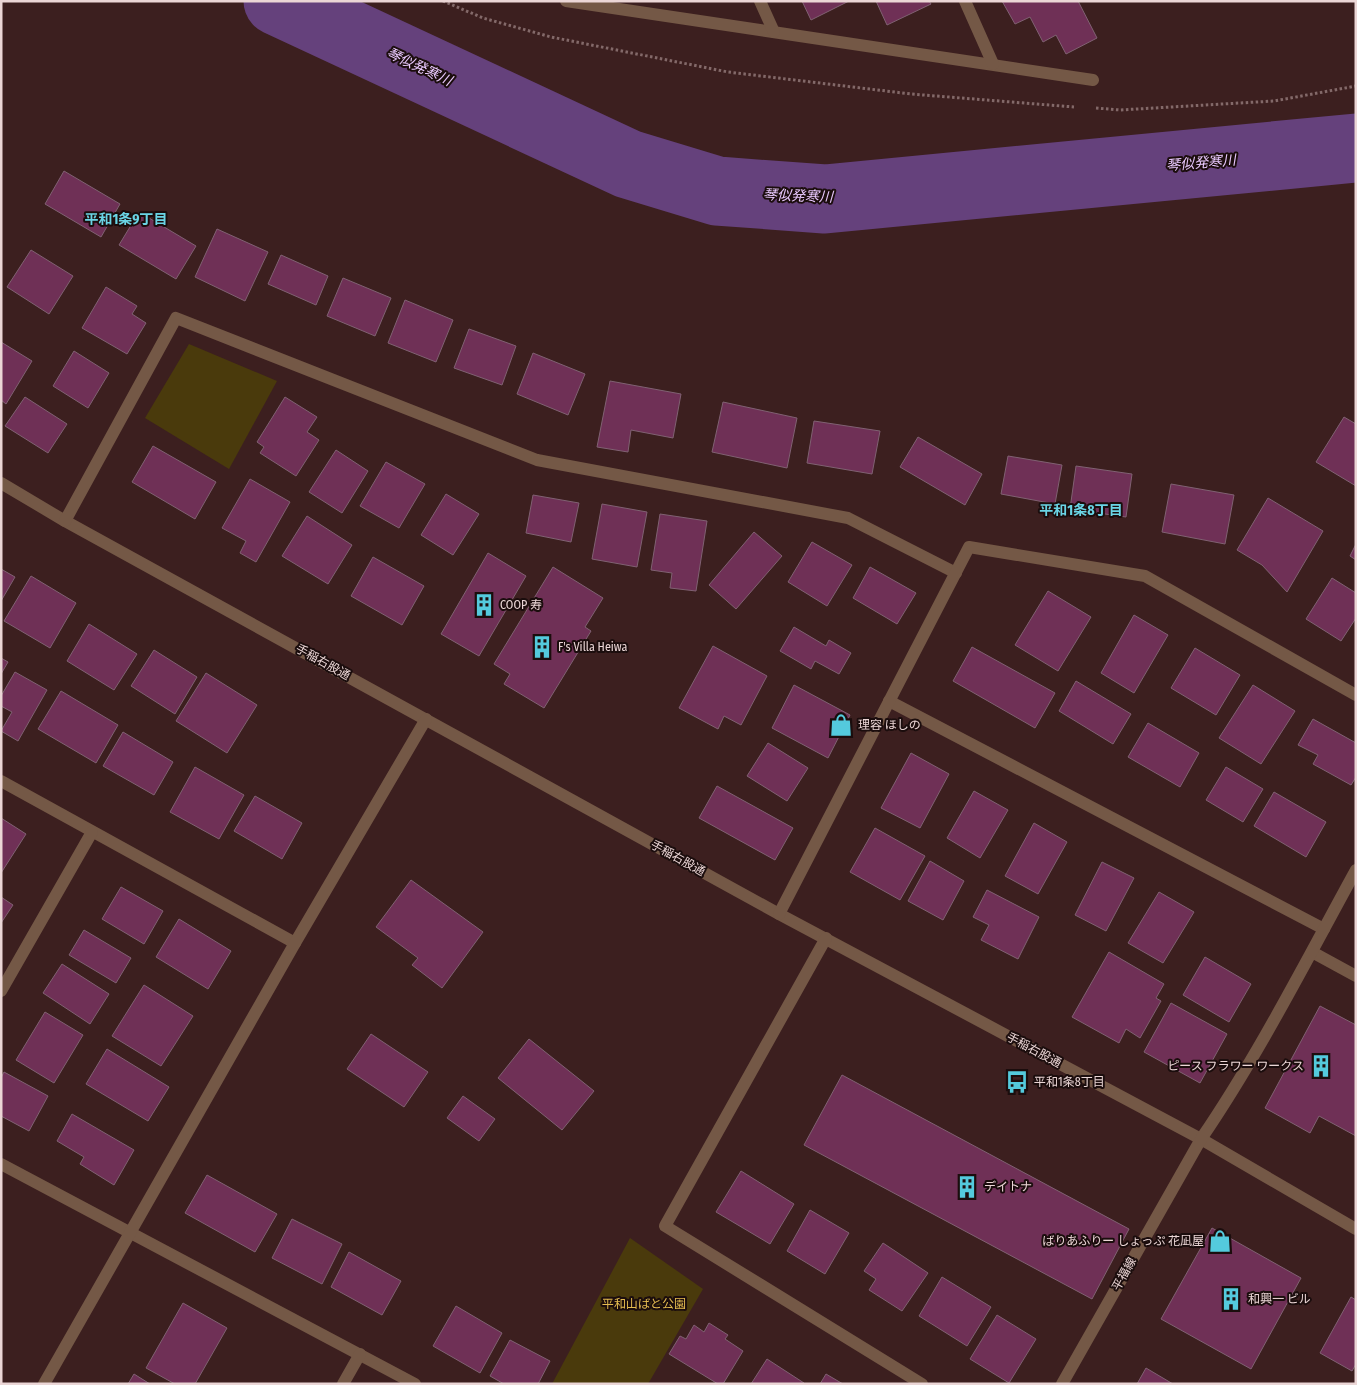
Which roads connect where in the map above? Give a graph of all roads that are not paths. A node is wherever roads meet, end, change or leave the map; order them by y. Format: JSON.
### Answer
{"nodes":[{"id":1,"x":566,"y":1,"type":"edge"},
{"id":2,"x":760,"y":1,"type":"edge"},
{"id":3,"x":965,"y":1,"type":"edge"},
{"id":4,"x":774,"y":32,"type":"junction"},
{"id":5,"x":993,"y":64,"type":"junction"},
{"id":6,"x":1093,"y":80,"type":"dead end"},
{"id":7,"x":1,"y":483,"type":"edge"},
{"id":8,"x":65,"y":521,"type":"junction"},
{"id":9,"x":956,"y":573,"type":"junction"},
{"id":10,"x":1356,"y":695,"type":"edge"},
{"id":11,"x":889,"y":701,"type":"junction"},
{"id":12,"x":426,"y":719,"type":"junction"},
{"id":13,"x":1,"y":781,"type":"edge"},
{"id":14,"x":92,"y":832,"type":"junction"},
{"id":15,"x":1356,"y":870,"type":"edge"},
{"id":16,"x":779,"y":914,"type":"junction"},
{"id":17,"x":1324,"y":929,"type":"junction"},
{"id":18,"x":826,"y":938,"type":"junction"},
{"id":19,"x":295,"y":943,"type":"junction"},
{"id":20,"x":1312,"y":952,"type":"junction"},
{"id":21,"x":1356,"y":976,"type":"edge"},
{"id":22,"x":1,"y":991,"type":"edge"},
{"id":23,"x":1201,"y":1139,"type":"junction"},
{"id":24,"x":1,"y":1164,"type":"edge"},
{"id":25,"x":1356,"y":1229,"type":"edge"},
{"id":26,"x":131,"y":1233,"type":"junction"},
{"id":27,"x":360,"y":1354,"type":"junction"},
{"id":28,"x":44,"y":1384,"type":"edge"},
{"id":29,"x":343,"y":1384,"type":"edge"},
{"id":30,"x":415,"y":1384,"type":"edge"},
{"id":31,"x":922,"y":1384,"type":"edge"},
{"id":32,"x":1062,"y":1384,"type":"edge"}],
"edges":[{"from":1,"to":4,"type":"street"},
{"from":2,"to":4,"type":"street"},
{"from":3,"to":5,"type":"street"},
{"from":4,"to":5,"type":"street"},
{"from":5,"to":6,"type":"street"},
{"from":7,"to":8,"type":"street","name":"手稲右股通"},
{"from":8,"to":9,"type":"street"},
{"from":8,"to":12,"type":"street","name":"手稲右股通"},
{"from":9,"to":10,"type":"street"},
{"from":9,"to":11,"type":"street"},
{"from":11,"to":16,"type":"street"},
{"from":11,"to":17,"type":"street"},
{"from":12,"to":16,"type":"street","name":"手稲右股通"},
{"from":12,"to":19,"type":"street"},
{"from":13,"to":14,"type":"street"},
{"from":14,"to":19,"type":"street"},
{"from":14,"to":22,"type":"street"},
{"from":15,"to":17,"type":"street","name":"平福線"},
{"from":16,"to":18,"type":"street","name":"手稲右股通"},
{"from":17,"to":20,"type":"street","name":"平福線"},
{"from":18,"to":23,"type":"street","name":"手稲右股通"},
{"from":18,"to":31,"type":"street"},
{"from":19,"to":26,"type":"street"},
{"from":20,"to":21,"type":"street"},
{"from":20,"to":23,"type":"street","name":"平福線"},
{"from":23,"to":25,"type":"street","name":"手稲右股通"},
{"from":23,"to":32,"type":"street","name":"平福線"},
{"from":24,"to":26,"type":"street"},
{"from":26,"to":27,"type":"street"},
{"from":26,"to":28,"type":"street"},
{"from":27,"to":29,"type":"street"},
{"from":27,"to":30,"type":"street"}]}
